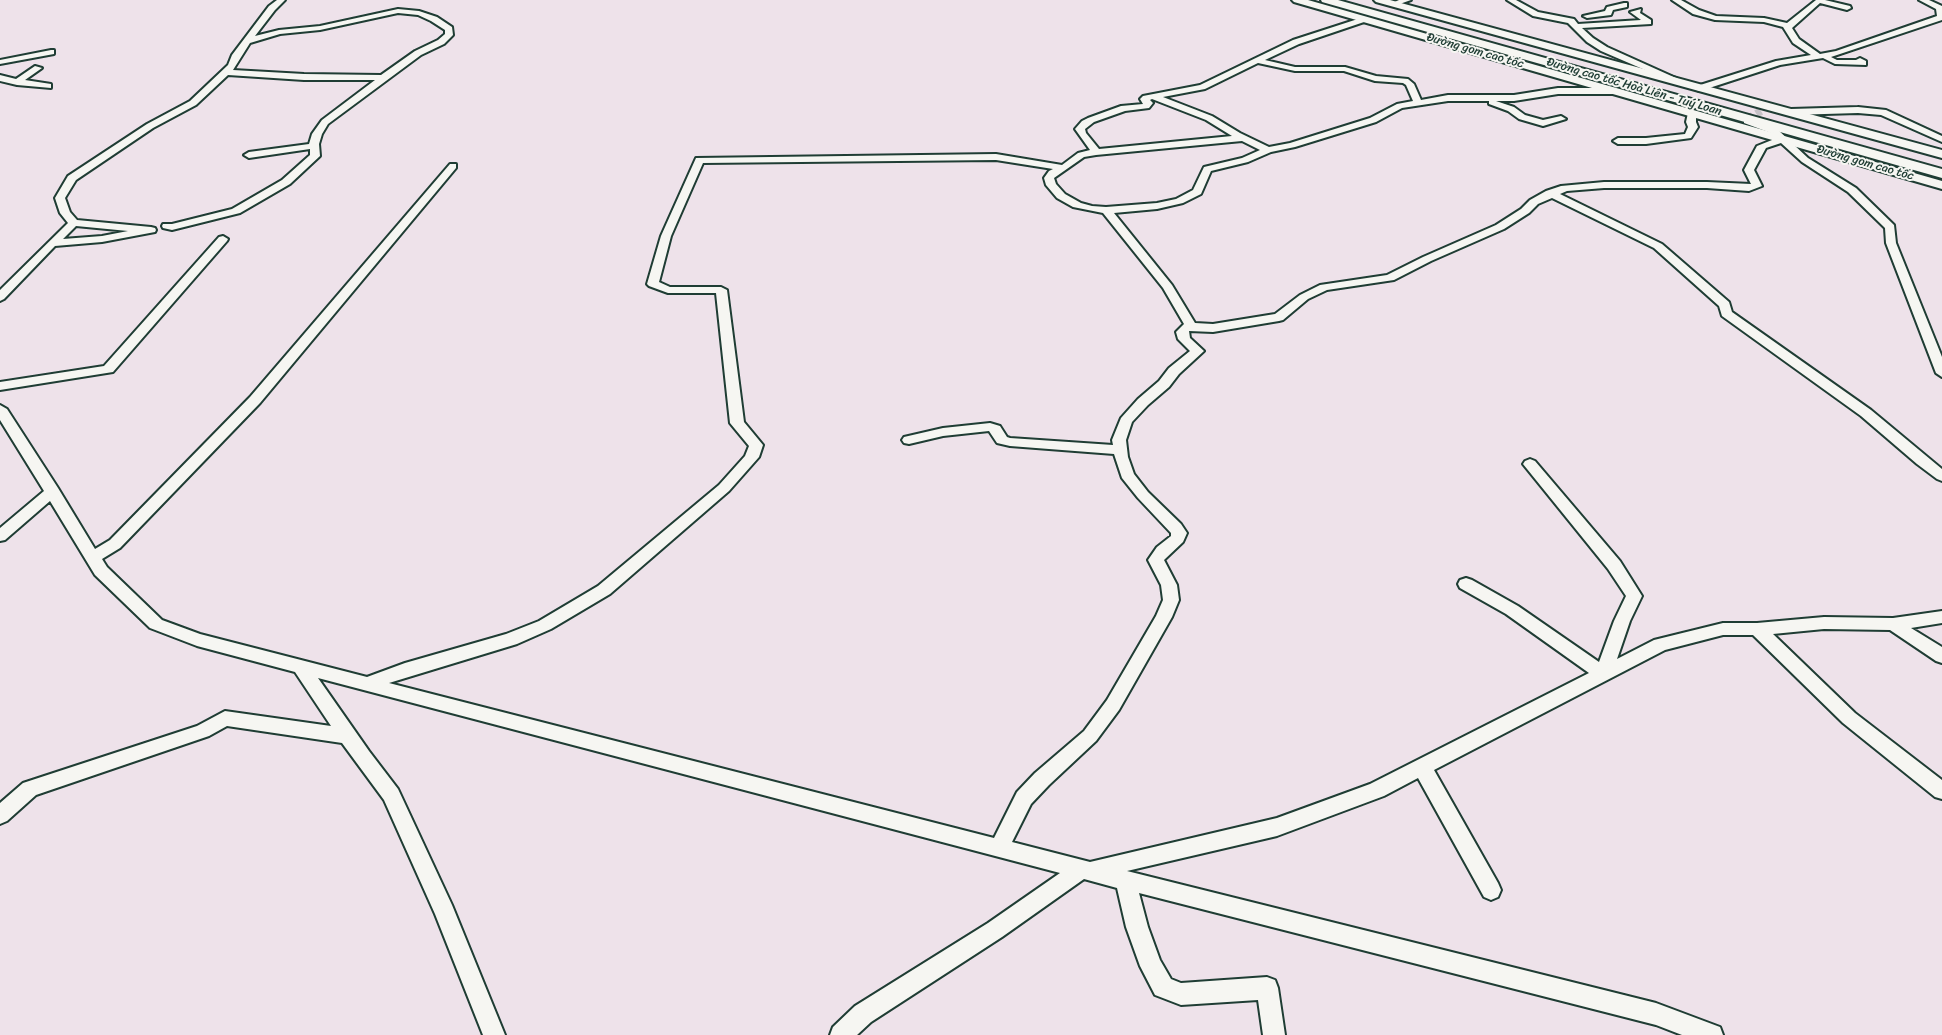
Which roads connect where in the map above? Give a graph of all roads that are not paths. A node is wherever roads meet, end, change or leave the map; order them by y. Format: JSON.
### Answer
{"nodes":[{"id":1,"x":281,"y":0,"type":"edge"},
{"id":2,"x":1297,"y":0,"type":"edge"},
{"id":3,"x":1326,"y":0,"type":"edge"},
{"id":4,"x":1351,"y":0,"type":"edge"},
{"id":5,"x":1379,"y":0,"type":"edge"},
{"id":6,"x":1407,"y":0,"type":"edge"},
{"id":7,"x":1511,"y":0,"type":"edge"},
{"id":8,"x":1676,"y":0,"type":"edge"},
{"id":9,"x":1820,"y":0,"type":"edge"},
{"id":10,"x":1923,"y":0,"type":"edge"},
{"id":11,"x":1394,"y":4,"type":"junction"},
{"id":12,"x":1624,"y":5,"type":"dead end"},
{"id":13,"x":1847,"y":8,"type":"dead end"},
{"id":14,"x":1633,"y":12,"type":"dead end"},
{"id":15,"x":1724,"y":12,"type":"dead end"},
{"id":16,"x":1546,"y":16,"type":"junction"},
{"id":17,"x":1941,"y":18,"type":"edge"},
{"id":18,"x":1364,"y":19,"type":"junction"},
{"id":19,"x":1749,"y":19,"type":"junction"},
{"id":20,"x":1577,"y":26,"type":"junction"},
{"id":21,"x":1791,"y":26,"type":"junction"},
{"id":22,"x":247,"y":41,"type":"junction"},
{"id":23,"x":51,"y":52,"type":"dead end"},
{"id":24,"x":1822,"y":57,"type":"junction"},
{"id":25,"x":1260,"y":60,"type":"junction"},
{"id":26,"x":1860,"y":60,"type":"dead end"},
{"id":27,"x":0,"y":62,"type":"edge"},
{"id":28,"x":38,"y":68,"type":"dead end"},
{"id":29,"x":226,"y":72,"type":"junction"},
{"id":30,"x":0,"y":78,"type":"edge"},
{"id":31,"x":383,"y":78,"type":"junction"},
{"id":32,"x":17,"y":82,"type":"junction"},
{"id":33,"x":1682,"y":83,"type":"junction"},
{"id":34,"x":48,"y":86,"type":"dead end"},
{"id":35,"x":1700,"y":88,"type":"junction"},
{"id":36,"x":1615,"y":91,"type":"junction"},
{"id":37,"x":1154,"y":98,"type":"junction"},
{"id":38,"x":1481,"y":98,"type":"junction"},
{"id":39,"x":1418,"y":103,"type":"junction"},
{"id":40,"x":1790,"y":112,"type":"junction"},
{"id":41,"x":1828,"y":112,"type":"junction"},
{"id":42,"x":1692,"y":113,"type":"junction"},
{"id":43,"x":1561,"y":119,"type":"dead end"},
{"id":44,"x":1746,"y":120,"type":"dead end"},
{"id":45,"x":1834,"y":124,"type":"junction"},
{"id":46,"x":1243,"y":138,"type":"junction"},
{"id":47,"x":1942,"y":139,"type":"edge"},
{"id":48,"x":1618,"y":140,"type":"dead end"},
{"id":49,"x":1781,"y":140,"type":"junction"},
{"id":50,"x":314,"y":146,"type":"junction"},
{"id":51,"x":1268,"y":150,"type":"junction"},
{"id":52,"x":1096,"y":152,"type":"junction"},
{"id":53,"x":1942,"y":154,"type":"edge"},
{"id":54,"x":249,"y":155,"type":"dead end"},
{"id":55,"x":1942,"y":165,"type":"edge"},
{"id":56,"x":453,"y":166,"type":"dead end"},
{"id":57,"x":1064,"y":168,"type":"junction"},
{"id":58,"x":1942,"y":174,"type":"edge"},
{"id":59,"x":1942,"y":185,"type":"edge"},
{"id":60,"x":1550,"y":193,"type":"junction"},
{"id":61,"x":1106,"y":210,"type":"junction"},
{"id":62,"x":74,"y":223,"type":"junction"},
{"id":63,"x":151,"y":230,"type":"junction"},
{"id":64,"x":223,"y":239,"type":"dead end"},
{"id":65,"x":52,"y":243,"type":"junction"},
{"id":66,"x":0,"y":297,"type":"edge"},
{"id":67,"x":1191,"y":326,"type":"junction"},
{"id":68,"x":1942,"y":373,"type":"edge"},
{"id":69,"x":0,"y":386,"type":"edge"},
{"id":70,"x":0,"y":409,"type":"edge"},
{"id":71,"x":909,"y":440,"type":"dead end"},
{"id":72,"x":1120,"y":450,"type":"junction"},
{"id":73,"x":1530,"y":464,"type":"dead end"},
{"id":74,"x":1942,"y":476,"type":"edge"},
{"id":75,"x":53,"y":491,"type":"junction"},
{"id":76,"x":0,"y":536,"type":"edge"},
{"id":77,"x":93,"y":557,"type":"junction"},
{"id":78,"x":1466,"y":584,"type":"dead end"},
{"id":79,"x":1942,"y":617,"type":"edge"},
{"id":80,"x":1893,"y":624,"type":"junction"},
{"id":81,"x":1757,"y":629,"type":"junction"},
{"id":82,"x":1942,"y":656,"type":"edge"},
{"id":83,"x":301,"y":667,"type":"junction"},
{"id":84,"x":1602,"y":674,"type":"junction"},
{"id":85,"x":367,"y":684,"type":"junction"},
{"id":86,"x":349,"y":736,"type":"junction"},
{"id":87,"x":1422,"y":767,"type":"junction"},
{"id":88,"x":1942,"y":791,"type":"edge"},
{"id":89,"x":0,"y":815,"type":"edge"},
{"id":90,"x":999,"y":848,"type":"junction"},
{"id":91,"x":1086,"y":870,"type":"junction"},
{"id":92,"x":1125,"y":880,"type":"junction"},
{"id":93,"x":1490,"y":890,"type":"dead end"},
{"id":94,"x":494,"y":1035,"type":"edge"},
{"id":95,"x":841,"y":1035,"type":"edge"},
{"id":96,"x":1274,"y":1035,"type":"edge"},
{"id":97,"x":1712,"y":1035,"type":"edge"}],
"edges":[{"from":1,"to":22,"type":"street"},
{"from":2,"to":18,"type":"main road","name":"Đường gom cao tốc"},
{"from":3,"to":58,"type":"highway","name":"Đường cao tốc Hoà Liên - Tuý Loan"},
{"from":4,"to":55,"type":"highway","name":"Đường cao tốc Hoà Liên - Tuý Loan"},
{"from":5,"to":11,"type":"main road","name":"Đường gom cao tốc"},
{"from":6,"to":11,"type":"street"},
{"from":7,"to":16,"type":"street"},
{"from":8,"to":19,"type":"street"},
{"from":9,"to":13,"type":"street"},
{"from":9,"to":21,"type":"street"},
{"from":10,"to":17,"type":"street"},
{"from":11,"to":33,"type":"main road","name":"Đường gom cao tốc"},
{"from":12,"to":16,"type":"street"},
{"from":14,"to":20,"type":"street"},
{"from":15,"to":19,"type":"street"},
{"from":16,"to":20,"type":"street"},
{"from":17,"to":24,"type":"street"},
{"from":18,"to":25,"type":"street"},
{"from":18,"to":36,"type":"main road","name":"Đường gom cao tốc"},
{"from":19,"to":21,"type":"street"},
{"from":20,"to":33,"type":"street"},
{"from":21,"to":24,"type":"street"},
{"from":22,"to":29,"type":"street"},
{"from":22,"to":31,"type":"street"},
{"from":23,"to":27,"type":"street"},
{"from":24,"to":26,"type":"street"},
{"from":24,"to":35,"type":"street"},
{"from":25,"to":37,"type":"street"},
{"from":25,"to":39,"type":"street"},
{"from":28,"to":32,"type":"street"},
{"from":29,"to":31,"type":"street"},
{"from":29,"to":62,"type":"street"},
{"from":30,"to":32,"type":"street"},
{"from":31,"to":50,"type":"street"},
{"from":32,"to":34,"type":"street"},
{"from":33,"to":35,"type":"main road","name":"Đường gom cao tốc"},
{"from":35,"to":40,"type":"main road","name":"Đường gom cao tốc"},
{"from":36,"to":38,"type":"street"},
{"from":36,"to":42,"type":"main road","name":"Đường gom cao tốc"},
{"from":37,"to":46,"type":"street"},
{"from":37,"to":52,"type":"street"},
{"from":38,"to":39,"type":"street"},
{"from":38,"to":43,"type":"street"},
{"from":39,"to":51,"type":"street"},
{"from":40,"to":41,"type":"street"},
{"from":40,"to":45,"type":"main road","name":"Đường gom cao tốc"},
{"from":41,"to":45,"type":"street"},
{"from":41,"to":47,"type":"street"},
{"from":42,"to":48,"type":"street"},
{"from":42,"to":49,"type":"main road","name":"Đường gom cao tốc"},
{"from":44,"to":49,"type":"street"},
{"from":45,"to":53,"type":"main road","name":"Đường gom cao tốc"},
{"from":46,"to":51,"type":"street"},
{"from":46,"to":52,"type":"street"},
{"from":49,"to":59,"type":"main road","name":"Đường gom cao tốc"},
{"from":49,"to":60,"type":"street"},
{"from":49,"to":68,"type":"street"},
{"from":50,"to":54,"type":"street"},
{"from":50,"to":63,"type":"street"},
{"from":51,"to":61,"type":"street"},
{"from":52,"to":57,"type":"street"},
{"from":56,"to":77,"type":"street"},
{"from":57,"to":61,"type":"street"},
{"from":57,"to":85,"type":"street"},
{"from":60,"to":67,"type":"street"},
{"from":60,"to":74,"type":"street"},
{"from":61,"to":67,"type":"street"},
{"from":62,"to":63,"type":"street"},
{"from":62,"to":65,"type":"street"},
{"from":63,"to":65,"type":"street"},
{"from":64,"to":69,"type":"street"},
{"from":65,"to":66,"type":"street"},
{"from":67,"to":72,"type":"street"},
{"from":70,"to":75,"type":"street"},
{"from":71,"to":72,"type":"street"},
{"from":72,"to":90,"type":"street"},
{"from":73,"to":84,"type":"street"},
{"from":75,"to":76,"type":"street"},
{"from":75,"to":77,"type":"street"},
{"from":77,"to":83,"type":"street"},
{"from":78,"to":84,"type":"street"},
{"from":79,"to":80,"type":"street"},
{"from":80,"to":81,"type":"street"},
{"from":80,"to":82,"type":"street"},
{"from":81,"to":84,"type":"street"},
{"from":81,"to":88,"type":"street"},
{"from":83,"to":85,"type":"street"},
{"from":83,"to":86,"type":"street"},
{"from":84,"to":87,"type":"street"},
{"from":85,"to":90,"type":"street"},
{"from":86,"to":89,"type":"street"},
{"from":86,"to":94,"type":"street"},
{"from":87,"to":91,"type":"street"},
{"from":87,"to":93,"type":"street"},
{"from":90,"to":91,"type":"street"},
{"from":91,"to":92,"type":"street"},
{"from":91,"to":95,"type":"street"},
{"from":92,"to":96,"type":"street"},
{"from":92,"to":97,"type":"street"}]}
